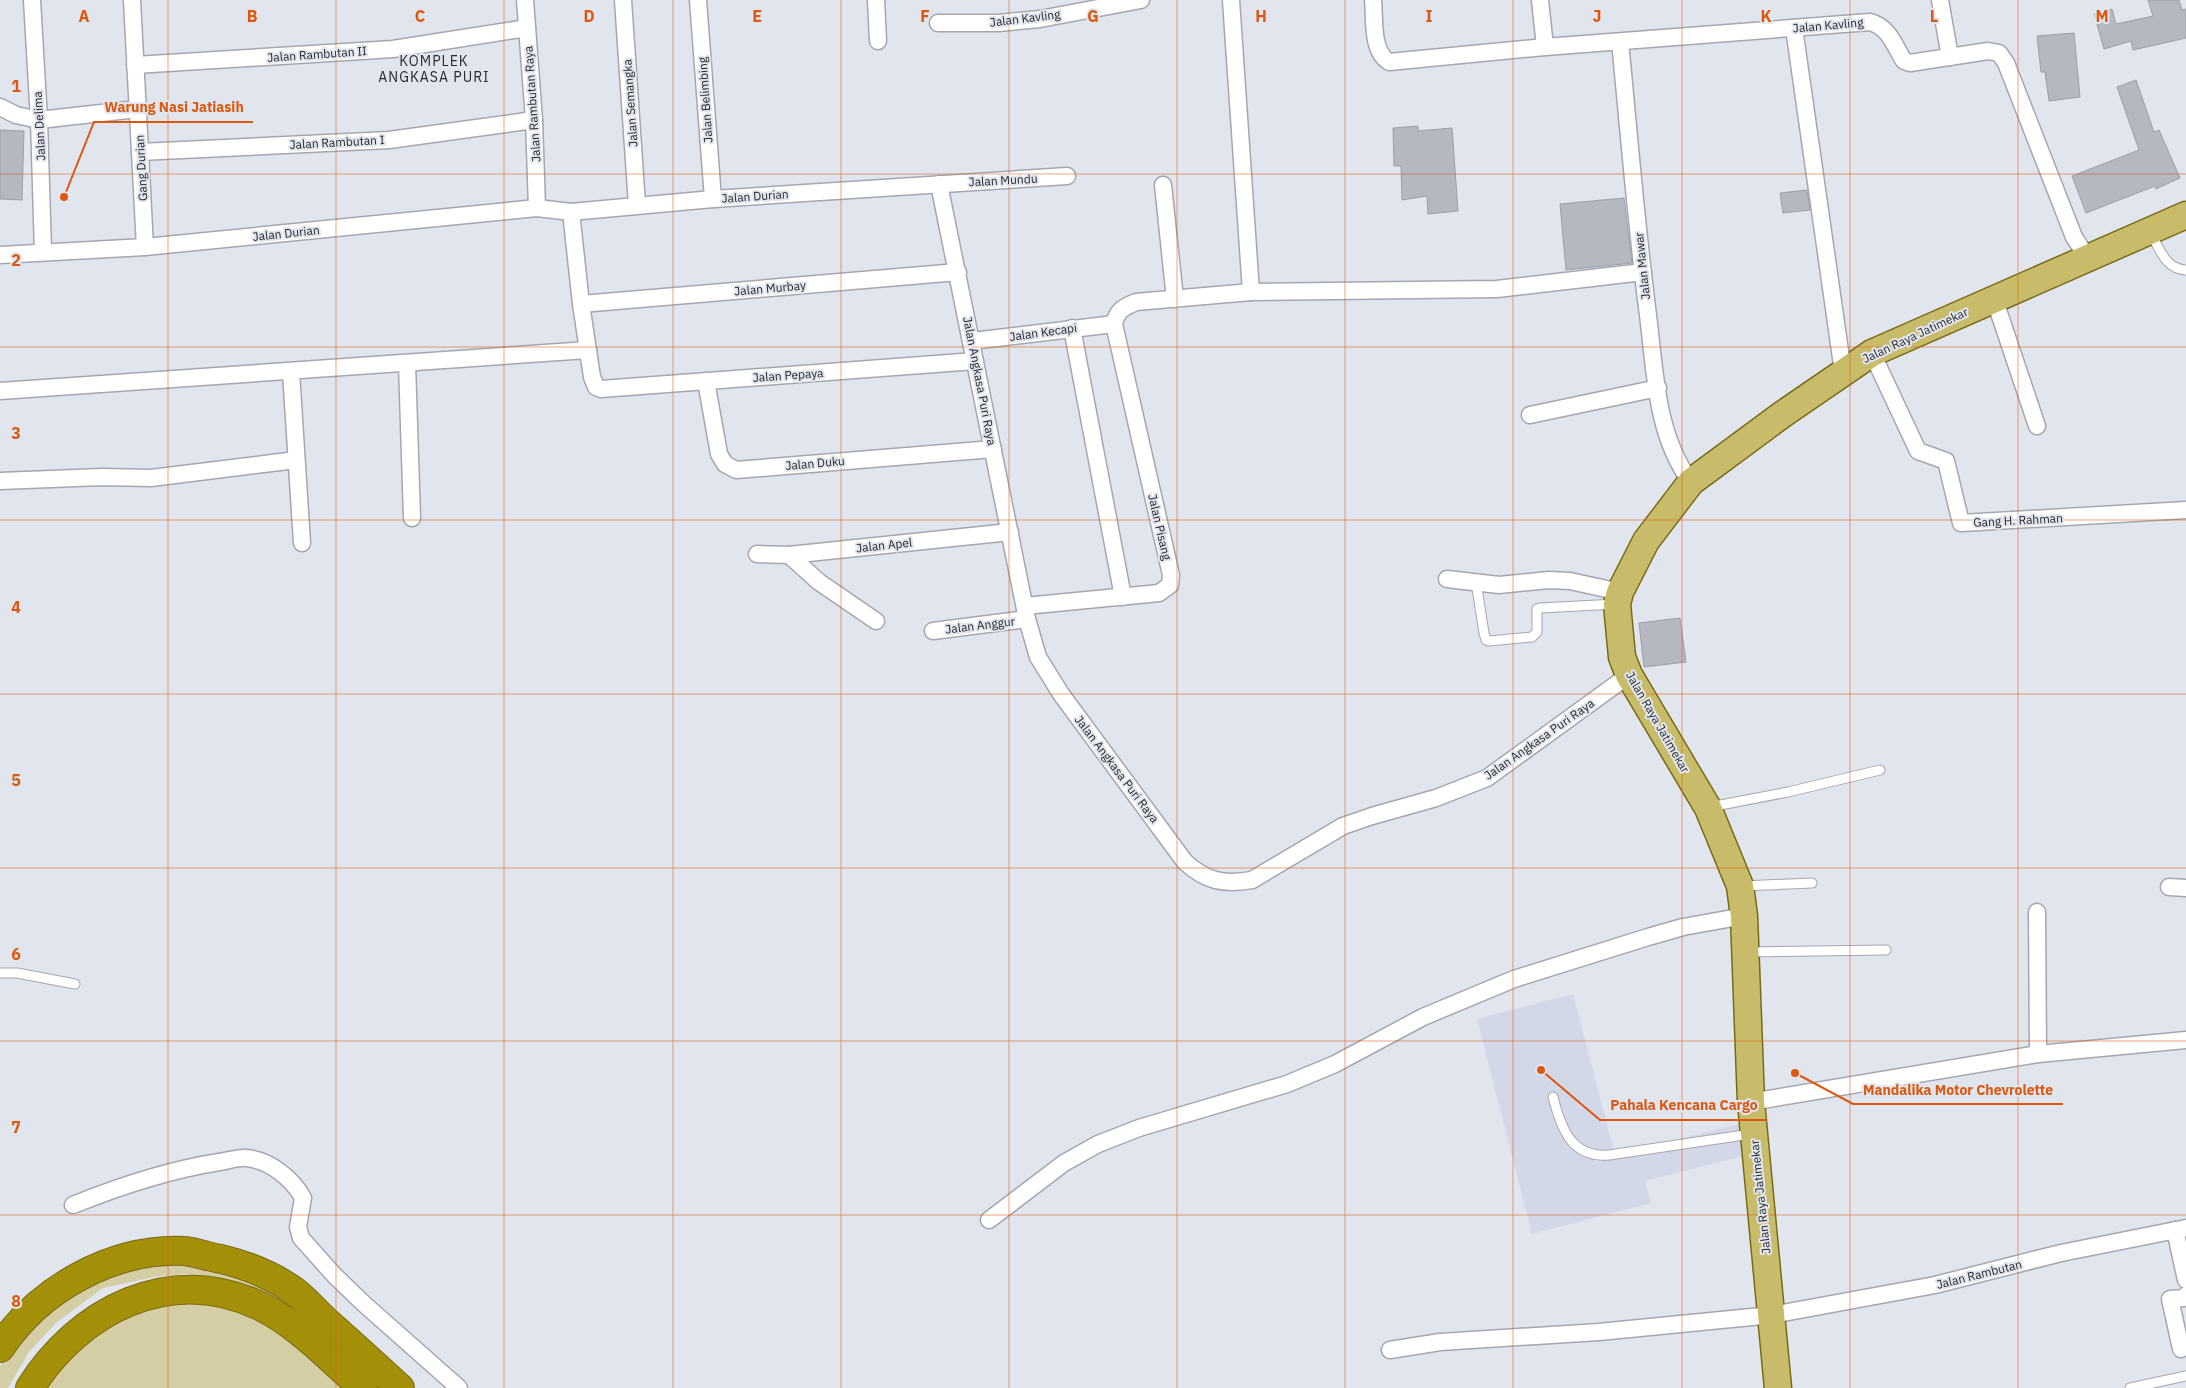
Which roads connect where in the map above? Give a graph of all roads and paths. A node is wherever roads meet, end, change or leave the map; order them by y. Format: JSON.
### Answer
{"nodes":[{"id":1,"x":32,"y":0,"type":"edge"},
{"id":2,"x":132,"y":0,"type":"edge"},
{"id":3,"x":525,"y":0,"type":"edge"},
{"id":4,"x":624,"y":0,"type":"edge"},
{"id":5,"x":698,"y":0,"type":"edge"},
{"id":6,"x":876,"y":0,"type":"edge"},
{"id":7,"x":1141,"y":0,"type":"edge"},
{"id":8,"x":1232,"y":0,"type":"edge"},
{"id":9,"x":1373,"y":0,"type":"edge"},
{"id":10,"x":1540,"y":0,"type":"edge"},
{"id":11,"x":1940,"y":0,"type":"edge"},
{"id":12,"x":938,"y":23,"type":"dead end"},
{"id":13,"x":527,"y":28,"type":"junction"},
{"id":14,"x":1794,"y":28,"type":"junction"},
{"id":15,"x":878,"y":41,"type":"dead end"},
{"id":16,"x":1620,"y":42,"type":"junction"},
{"id":17,"x":1545,"y":47,"type":"junction"},
{"id":18,"x":1950,"y":57,"type":"junction"},
{"id":19,"x":135,"y":65,"type":"junction"},
{"id":20,"x":0,"y":107,"type":"edge"},
{"id":21,"x":138,"y":109,"type":"junction"},
{"id":22,"x":39,"y":120,"type":"junction"},
{"id":23,"x":534,"y":120,"type":"junction"},
{"id":24,"x":140,"y":152,"type":"junction"},
{"id":25,"x":1067,"y":176,"type":"dead end"},
{"id":26,"x":939,"y":184,"type":"junction"},
{"id":27,"x":1163,"y":185,"type":"dead end"},
{"id":28,"x":713,"y":199,"type":"junction"},
{"id":29,"x":637,"y":205,"type":"junction"},
{"id":30,"x":537,"y":208,"type":"junction"},
{"id":31,"x":571,"y":212,"type":"junction"},
{"id":32,"x":2186,"y":215,"type":"edge"},
{"id":33,"x":2150,"y":231,"type":"junction"},
{"id":34,"x":145,"y":247,"type":"junction"},
{"id":35,"x":43,"y":252,"type":"junction"},
{"id":36,"x":0,"y":255,"type":"edge"},
{"id":37,"x":2087,"y":258,"type":"junction"},
{"id":38,"x":2186,"y":270,"type":"edge"},
{"id":39,"x":958,"y":272,"type":"junction"},
{"id":40,"x":1642,"y":272,"type":"junction"},
{"id":41,"x":1251,"y":292,"type":"junction"},
{"id":42,"x":1994,"y":298,"type":"junction"},
{"id":43,"x":1175,"y":299,"type":"junction"},
{"id":44,"x":581,"y":304,"type":"junction"},
{"id":45,"x":1114,"y":324,"type":"junction"},
{"id":46,"x":1072,"y":328,"type":"junction"},
{"id":47,"x":972,"y":341,"type":"junction"},
{"id":48,"x":588,"y":350,"type":"junction"},
{"id":49,"x":1872,"y":353,"type":"junction"},
{"id":50,"x":975,"y":361,"type":"junction"},
{"id":51,"x":407,"y":363,"type":"junction"},
{"id":52,"x":291,"y":372,"type":"junction"},
{"id":53,"x":1843,"y":372,"type":"junction"},
{"id":54,"x":706,"y":381,"type":"junction"},
{"id":55,"x":1658,"y":388,"type":"junction"},
{"id":56,"x":0,"y":390,"type":"edge"},
{"id":57,"x":1530,"y":414,"type":"dead end"},
{"id":58,"x":2037,"y":426,"type":"dead end"},
{"id":59,"x":993,"y":449,"type":"junction"},
{"id":60,"x":296,"y":460,"type":"junction"},
{"id":61,"x":0,"y":481,"type":"edge"},
{"id":62,"x":1691,"y":482,"type":"junction"},
{"id":63,"x":2186,"y":510,"type":"edge"},
{"id":64,"x":412,"y":518,"type":"dead end"},
{"id":65,"x":1010,"y":532,"type":"junction"},
{"id":66,"x":302,"y":543,"type":"dead end"},
{"id":67,"x":757,"y":554,"type":"dead end"},
{"id":68,"x":789,"y":555,"type":"junction"},
{"id":69,"x":1447,"y":579,"type":"dead end"},
{"id":70,"x":1476,"y":582,"type":"junction"},
{"id":71,"x":1123,"y":598,"type":"junction"},
{"id":72,"x":1618,"y":598,"type":"junction"},
{"id":73,"x":1026,"y":613,"type":"junction"},
{"id":74,"x":876,"y":621,"type":"dead end"},
{"id":75,"x":933,"y":631,"type":"dead end"},
{"id":76,"x":1629,"y":675,"type":"junction"},
{"id":77,"x":1880,"y":770,"type":"dead end"},
{"id":78,"x":1708,"y":808,"type":"junction"},
{"id":79,"x":1812,"y":883,"type":"dead end"},
{"id":80,"x":1740,"y":886,"type":"junction"},
{"id":81,"x":2170,"y":887,"type":"dead end"},
{"id":82,"x":2186,"y":888,"type":"edge"},
{"id":83,"x":2037,"y":912,"type":"dead end"},
{"id":84,"x":1744,"y":916,"type":"junction"},
{"id":85,"x":1886,"y":950,"type":"dead end"},
{"id":86,"x":1746,"y":952,"type":"junction"},
{"id":87,"x":0,"y":973,"type":"edge"},
{"id":88,"x":75,"y":984,"type":"dead end"},
{"id":89,"x":2186,"y":1040,"type":"edge"},
{"id":90,"x":2038,"y":1054,"type":"junction"},
{"id":91,"x":1553,"y":1097,"type":"dead end"},
{"id":92,"x":1751,"y":1102,"type":"junction"},
{"id":93,"x":1753,"y":1134,"type":"junction"},
{"id":94,"x":73,"y":1205,"type":"dead end"},
{"id":95,"x":989,"y":1220,"type":"dead end"},
{"id":96,"x":2180,"y":1229,"type":"edge"},
{"id":97,"x":2186,"y":1280,"type":"edge"},
{"id":98,"x":2186,"y":1295,"type":"edge"},
{"id":99,"x":1772,"y":1315,"type":"junction"},
{"id":100,"x":0,"y":1348,"type":"edge"},
{"id":101,"x":1390,"y":1350,"type":"dead end"},
{"id":102,"x":2181,"y":1350,"type":"dead end"},
{"id":103,"x":2186,"y":1376,"type":"edge"},
{"id":104,"x":30,"y":1388,"type":"edge"},
{"id":105,"x":363,"y":1388,"type":"edge"},
{"id":106,"x":400,"y":1388,"type":"edge"},
{"id":107,"x":459,"y":1388,"type":"edge"},
{"id":108,"x":1778,"y":1388,"type":"edge"},
{"id":109,"x":2130,"y":1388,"type":"edge"}],
"edges":[{"from":1,"to":22,"type":"street","name":"Jalan Delima"},
{"from":2,"to":19,"type":"street","name":"Gang Durian"},
{"from":3,"to":13,"type":"street","name":"Jalan Rambutan Raya"},
{"from":4,"to":29,"type":"street","name":"Jalan Semangka"},
{"from":5,"to":28,"type":"street","name":"Jalan Belimbing"},
{"from":6,"to":15,"type":"street"},
{"from":7,"to":12,"type":"street","name":"Jalan Kavling"},
{"from":8,"to":41,"type":"street"},
{"from":9,"to":17,"type":"street","name":"Jalan Kavling"},
{"from":10,"to":17,"type":"street"},
{"from":11,"to":18,"type":"street"},
{"from":13,"to":19,"type":"street","name":"Jalan Rambutan II"},
{"from":13,"to":23,"type":"street","name":"Jalan Rambutan Raya"},
{"from":14,"to":16,"type":"street","name":"Jalan Kavling"},
{"from":14,"to":18,"type":"street","name":"Jalan Kavling"},
{"from":14,"to":53,"type":"street"},
{"from":16,"to":17,"type":"street","name":"Jalan Kavling"},
{"from":16,"to":40,"type":"street","name":"Jalan Mawar"},
{"from":18,"to":37,"type":"street","name":"Jalan Kavling"},
{"from":19,"to":21,"type":"street","name":"Gang Durian"},
{"from":20,"to":22,"type":"street"},
{"from":21,"to":22,"type":"street"},
{"from":21,"to":24,"type":"street","name":"Gang Durian"},
{"from":22,"to":35,"type":"street","name":"Jalan Delima"},
{"from":23,"to":24,"type":"street","name":"Jalan Rambutan I"},
{"from":23,"to":30,"type":"street","name":"Jalan Rambutan Raya"},
{"from":24,"to":34,"type":"street","name":"Gang Durian"},
{"from":25,"to":26,"type":"street","name":"Jalan Mundu"},
{"from":26,"to":28,"type":"street","name":"Jalan Durian"},
{"from":26,"to":39,"type":"street","name":"Jalan Angkasa Puri Raya"},
{"from":27,"to":43,"type":"street"},
{"from":28,"to":29,"type":"street","name":"Jalan Durian"},
{"from":29,"to":31,"type":"street","name":"Jalan Durian"},
{"from":30,"to":31,"type":"street","name":"Jalan Durian"},
{"from":30,"to":34,"type":"street","name":"Jalan Durian"},
{"from":31,"to":44,"type":"street"},
{"from":32,"to":33,"type":"main road","name":"Jalan Raya Jatimekar"},
{"from":33,"to":37,"type":"main road","name":"Jalan Raya Jatimekar"},
{"from":33,"to":38,"type":"lane"},
{"from":34,"to":35,"type":"street","name":"Jalan Durian"},
{"from":35,"to":36,"type":"street","name":"Jalan Durian"},
{"from":37,"to":42,"type":"main road","name":"Jalan Raya Jatimekar"},
{"from":39,"to":44,"type":"street","name":"Jalan Murbay"},
{"from":39,"to":47,"type":"street","name":"Jalan Angkasa Puri Raya"},
{"from":40,"to":41,"type":"street"},
{"from":40,"to":55,"type":"street","name":"Jalan Mawar"},
{"from":41,"to":43,"type":"street"},
{"from":42,"to":49,"type":"main road","name":"Jalan Raya Jatimekar"},
{"from":42,"to":58,"type":"street"},
{"from":43,"to":45,"type":"street"},
{"from":44,"to":48,"type":"street"},
{"from":45,"to":46,"type":"street","name":"Jalan Kecapi"},
{"from":45,"to":71,"type":"street","name":"Jalan Pisang"},
{"from":46,"to":47,"type":"street","name":"Jalan Kecapi"},
{"from":46,"to":71,"type":"street"},
{"from":47,"to":50,"type":"street","name":"Jalan Angkasa Puri Raya"},
{"from":48,"to":51,"type":"street"},
{"from":48,"to":54,"type":"street","name":"Jalan Pepaya"},
{"from":49,"to":53,"type":"main road","name":"Jalan Raya Jatimekar"},
{"from":49,"to":63,"type":"street","name":"Gang H. Rahman"},
{"from":50,"to":54,"type":"street","name":"Jalan Pepaya"},
{"from":50,"to":59,"type":"street","name":"Jalan Angkasa Puri Raya"},
{"from":51,"to":52,"type":"street"},
{"from":51,"to":64,"type":"street"},
{"from":52,"to":56,"type":"street"},
{"from":52,"to":60,"type":"street"},
{"from":53,"to":62,"type":"main road","name":"Jalan Raya Jatimekar"},
{"from":54,"to":59,"type":"street","name":"Jalan Duku"},
{"from":55,"to":57,"type":"street"},
{"from":55,"to":62,"type":"street","name":"Jalan Mawar"},
{"from":59,"to":65,"type":"street","name":"Jalan Angkasa Puri Raya"},
{"from":60,"to":61,"type":"street"},
{"from":60,"to":66,"type":"street"},
{"from":62,"to":72,"type":"main road","name":"Jalan Raya Jatimekar"},
{"from":65,"to":68,"type":"street","name":"Jalan Apel"},
{"from":65,"to":73,"type":"street","name":"Jalan Angkasa Puri Raya"},
{"from":67,"to":68,"type":"street","name":"Jalan Apel"},
{"from":68,"to":74,"type":"street"},
{"from":69,"to":70,"type":"street"},
{"from":70,"to":72,"type":"street"},
{"from":70,"to":72,"type":"lane"},
{"from":71,"to":73,"type":"street","name":"Jalan Pisang"},
{"from":72,"to":76,"type":"main road","name":"Jalan Raya Jatimekar"},
{"from":73,"to":75,"type":"street","name":"Jalan Anggur"},
{"from":73,"to":76,"type":"street","name":"Jalan Angkasa Puri Raya"},
{"from":76,"to":78,"type":"main road","name":"Jalan Raya Jatimekar"},
{"from":77,"to":78,"type":"lane"},
{"from":78,"to":80,"type":"main road","name":"Jalan Raya Jatimekar"},
{"from":79,"to":80,"type":"lane"},
{"from":80,"to":84,"type":"main road","name":"Jalan Raya Jatimekar"},
{"from":81,"to":82,"type":"street"},
{"from":83,"to":90,"type":"street"},
{"from":84,"to":86,"type":"main road","name":"Jalan Raya Jatimekar"},
{"from":84,"to":95,"type":"street"},
{"from":85,"to":86,"type":"lane"},
{"from":86,"to":92,"type":"main road","name":"Jalan Raya Jatimekar"},
{"from":87,"to":88,"type":"lane"},
{"from":89,"to":90,"type":"street"},
{"from":90,"to":92,"type":"street"},
{"from":91,"to":93,"type":"lane"},
{"from":92,"to":93,"type":"main road","name":"Jalan Raya Jatimekar"},
{"from":93,"to":99,"type":"main road","name":"Jalan Raya Jatimekar"},
{"from":94,"to":107,"type":"street"},
{"from":96,"to":97,"type":"street"},
{"from":96,"to":99,"type":"street","name":"Jalan Rambutan"},
{"from":98,"to":102,"type":"street"},
{"from":99,"to":101,"type":"street","name":"Jalan Rambutan"},
{"from":99,"to":108,"type":"main road","name":"Jalan Raya Jatimekar"},
{"from":100,"to":106,"type":"highway"},
{"from":103,"to":109,"type":"lane"},
{"from":104,"to":105,"type":"highway"}]}
